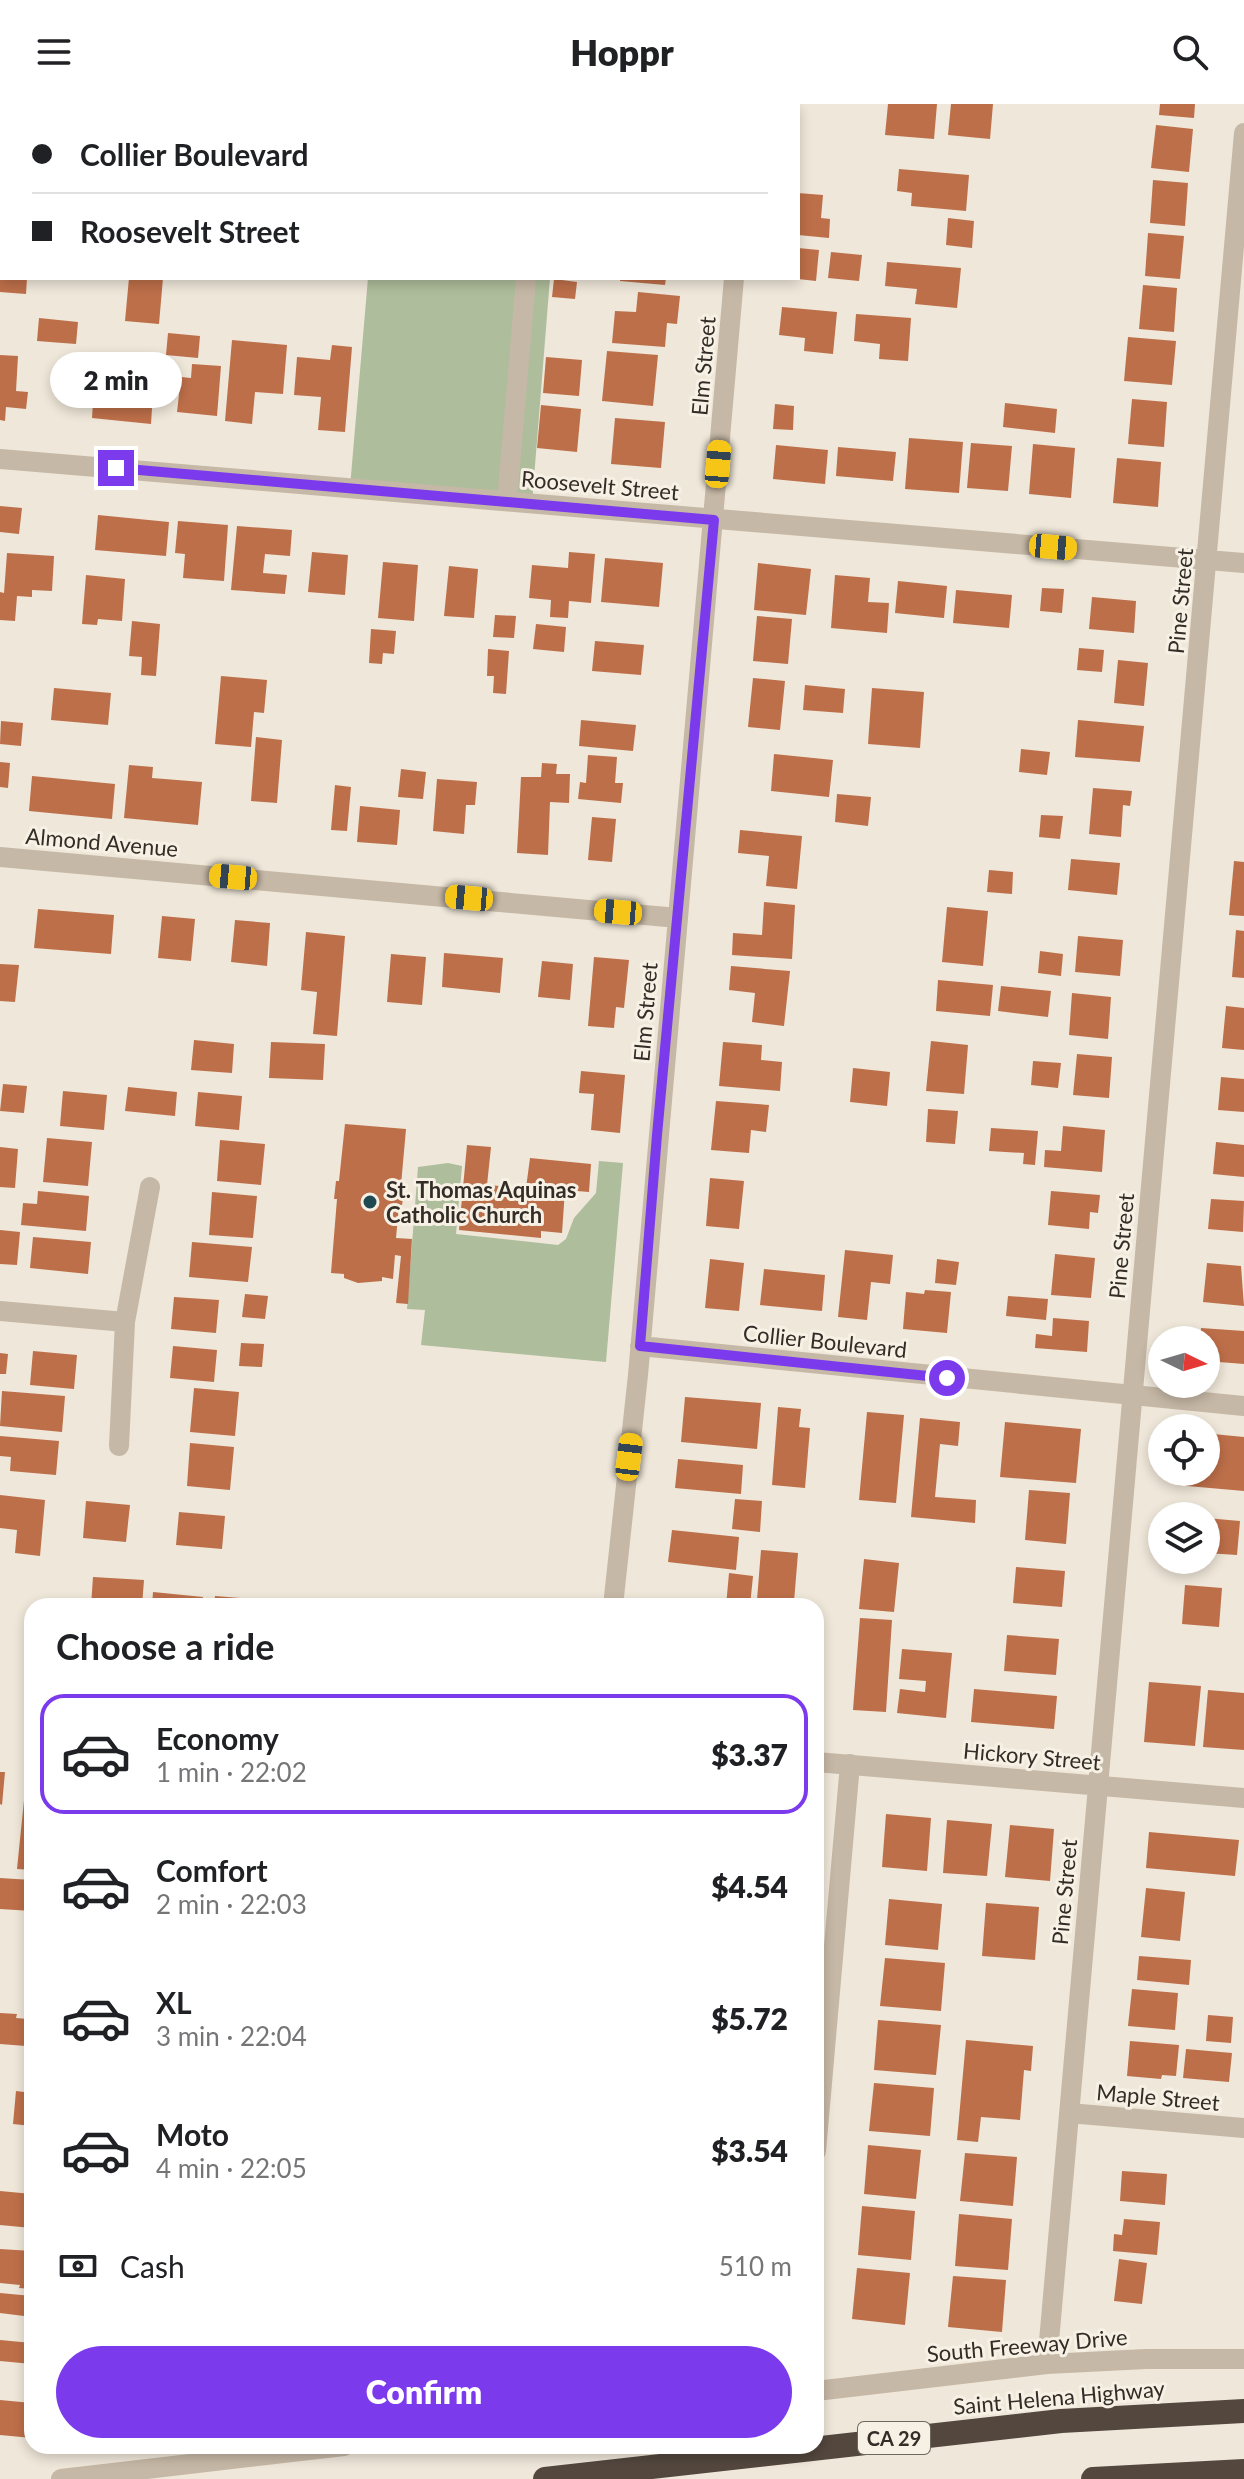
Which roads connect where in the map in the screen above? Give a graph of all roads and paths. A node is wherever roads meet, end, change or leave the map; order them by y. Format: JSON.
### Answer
{"nodes":[{"id":1,"x":1244,"y":133,"type":"edge"},
{"id":2,"x":526,"y":280,"type":"edge"},
{"id":3,"x":734,"y":280,"type":"edge"},
{"id":4,"x":0,"y":459,"type":"edge"},
{"id":5,"x":507,"y":501,"type":"junction"},
{"id":6,"x":714,"y":520,"type":"junction"},
{"id":7,"x":1208,"y":560,"type":"junction"},
{"id":8,"x":1244,"y":563,"type":"edge"},
{"id":9,"x":0,"y":857,"type":"edge"},
{"id":10,"x":678,"y":918,"type":"junction"},
{"id":11,"x":150,"y":1187,"type":"dead end"},
{"id":12,"x":0,"y":1311,"type":"edge"},
{"id":13,"x":125,"y":1322,"type":"junction"},
{"id":14,"x":640,"y":1346,"type":"junction"},
{"id":15,"x":1131,"y":1397,"type":"junction"},
{"id":16,"x":1244,"y":1406,"type":"edge"},
{"id":17,"x":119,"y":1446,"type":"dead end"},
{"id":18,"x":614,"y":1598,"type":"edge"},
{"id":19,"x":824,"y":1762,"type":"edge"},
{"id":20,"x":850,"y":1764,"type":"junction"},
{"id":21,"x":1097,"y":1785,"type":"junction"},
{"id":22,"x":1244,"y":1798,"type":"edge"},
{"id":23,"x":824,"y":2060,"type":"edge"},
{"id":24,"x":1069,"y":2113,"type":"junction"},
{"id":25,"x":1244,"y":2128,"type":"edge"},
{"id":26,"x":1244,"y":2359,"type":"edge"},
{"id":27,"x":1047,"y":2364,"type":"junction"},
{"id":28,"x":824,"y":2390,"type":"edge"},
{"id":29,"x":1244,"y":2411,"type":"edge"},
{"id":30,"x":824,"y":2448,"type":"edge"},
{"id":31,"x":275,"y":2454,"type":"edge"},
{"id":32,"x":767,"y":2454,"type":"edge"},
{"id":33,"x":1244,"y":2471,"type":"edge"},
{"id":34,"x":61,"y":2479,"type":"edge"},
{"id":35,"x":545,"y":2479,"type":"edge"},
{"id":36,"x":1093,"y":2479,"type":"edge"}],
"edges":[{"from":1,"to":7,"type":"street","name":"Pine Street"},
{"from":2,"to":5,"type":"street"},
{"from":3,"to":6,"type":"street","name":"Elm Street"},
{"from":4,"to":5,"type":"street","name":"Roosevelt Street"},
{"from":5,"to":6,"type":"street","name":"Roosevelt Street"},
{"from":6,"to":7,"type":"street","name":"Roosevelt Street"},
{"from":6,"to":10,"type":"street","name":"Elm Street"},
{"from":7,"to":8,"type":"street","name":"Roosevelt Street"},
{"from":7,"to":15,"type":"street","name":"Pine Street"},
{"from":9,"to":10,"type":"street","name":"Almond Avenue"},
{"from":10,"to":14,"type":"street","name":"Elm Street"},
{"from":11,"to":13,"type":"street"},
{"from":12,"to":13,"type":"street"},
{"from":13,"to":17,"type":"street"},
{"from":14,"to":15,"type":"street","name":"Collier Boulevard"},
{"from":14,"to":18,"type":"street","name":"Elm Street"},
{"from":15,"to":16,"type":"street","name":"Collier Boulevard"},
{"from":15,"to":21,"type":"street","name":"Pine Street"},
{"from":19,"to":20,"type":"street","name":"Hickory Street"},
{"from":20,"to":21,"type":"street","name":"Hickory Street"},
{"from":20,"to":23,"type":"street"},
{"from":21,"to":22,"type":"street","name":"Hickory Street"},
{"from":21,"to":24,"type":"street","name":"Pine Street"},
{"from":24,"to":25,"type":"street","name":"Maple Street"},
{"from":24,"to":27,"type":"street","name":"Pine Street"},
{"from":26,"to":27,"type":"street","name":"South Freeway Drive"},
{"from":27,"to":28,"type":"street","name":"South Freeway Drive"},
{"from":29,"to":30,"type":"highway","name":"Saint Helena Highway","number":"CA 29"},
{"from":31,"to":34,"type":"street"},
{"from":32,"to":35,"type":"highway","name":"Saint Helena Highway","number":"CA 29"},
{"from":33,"to":36,"type":"highway"}]}
